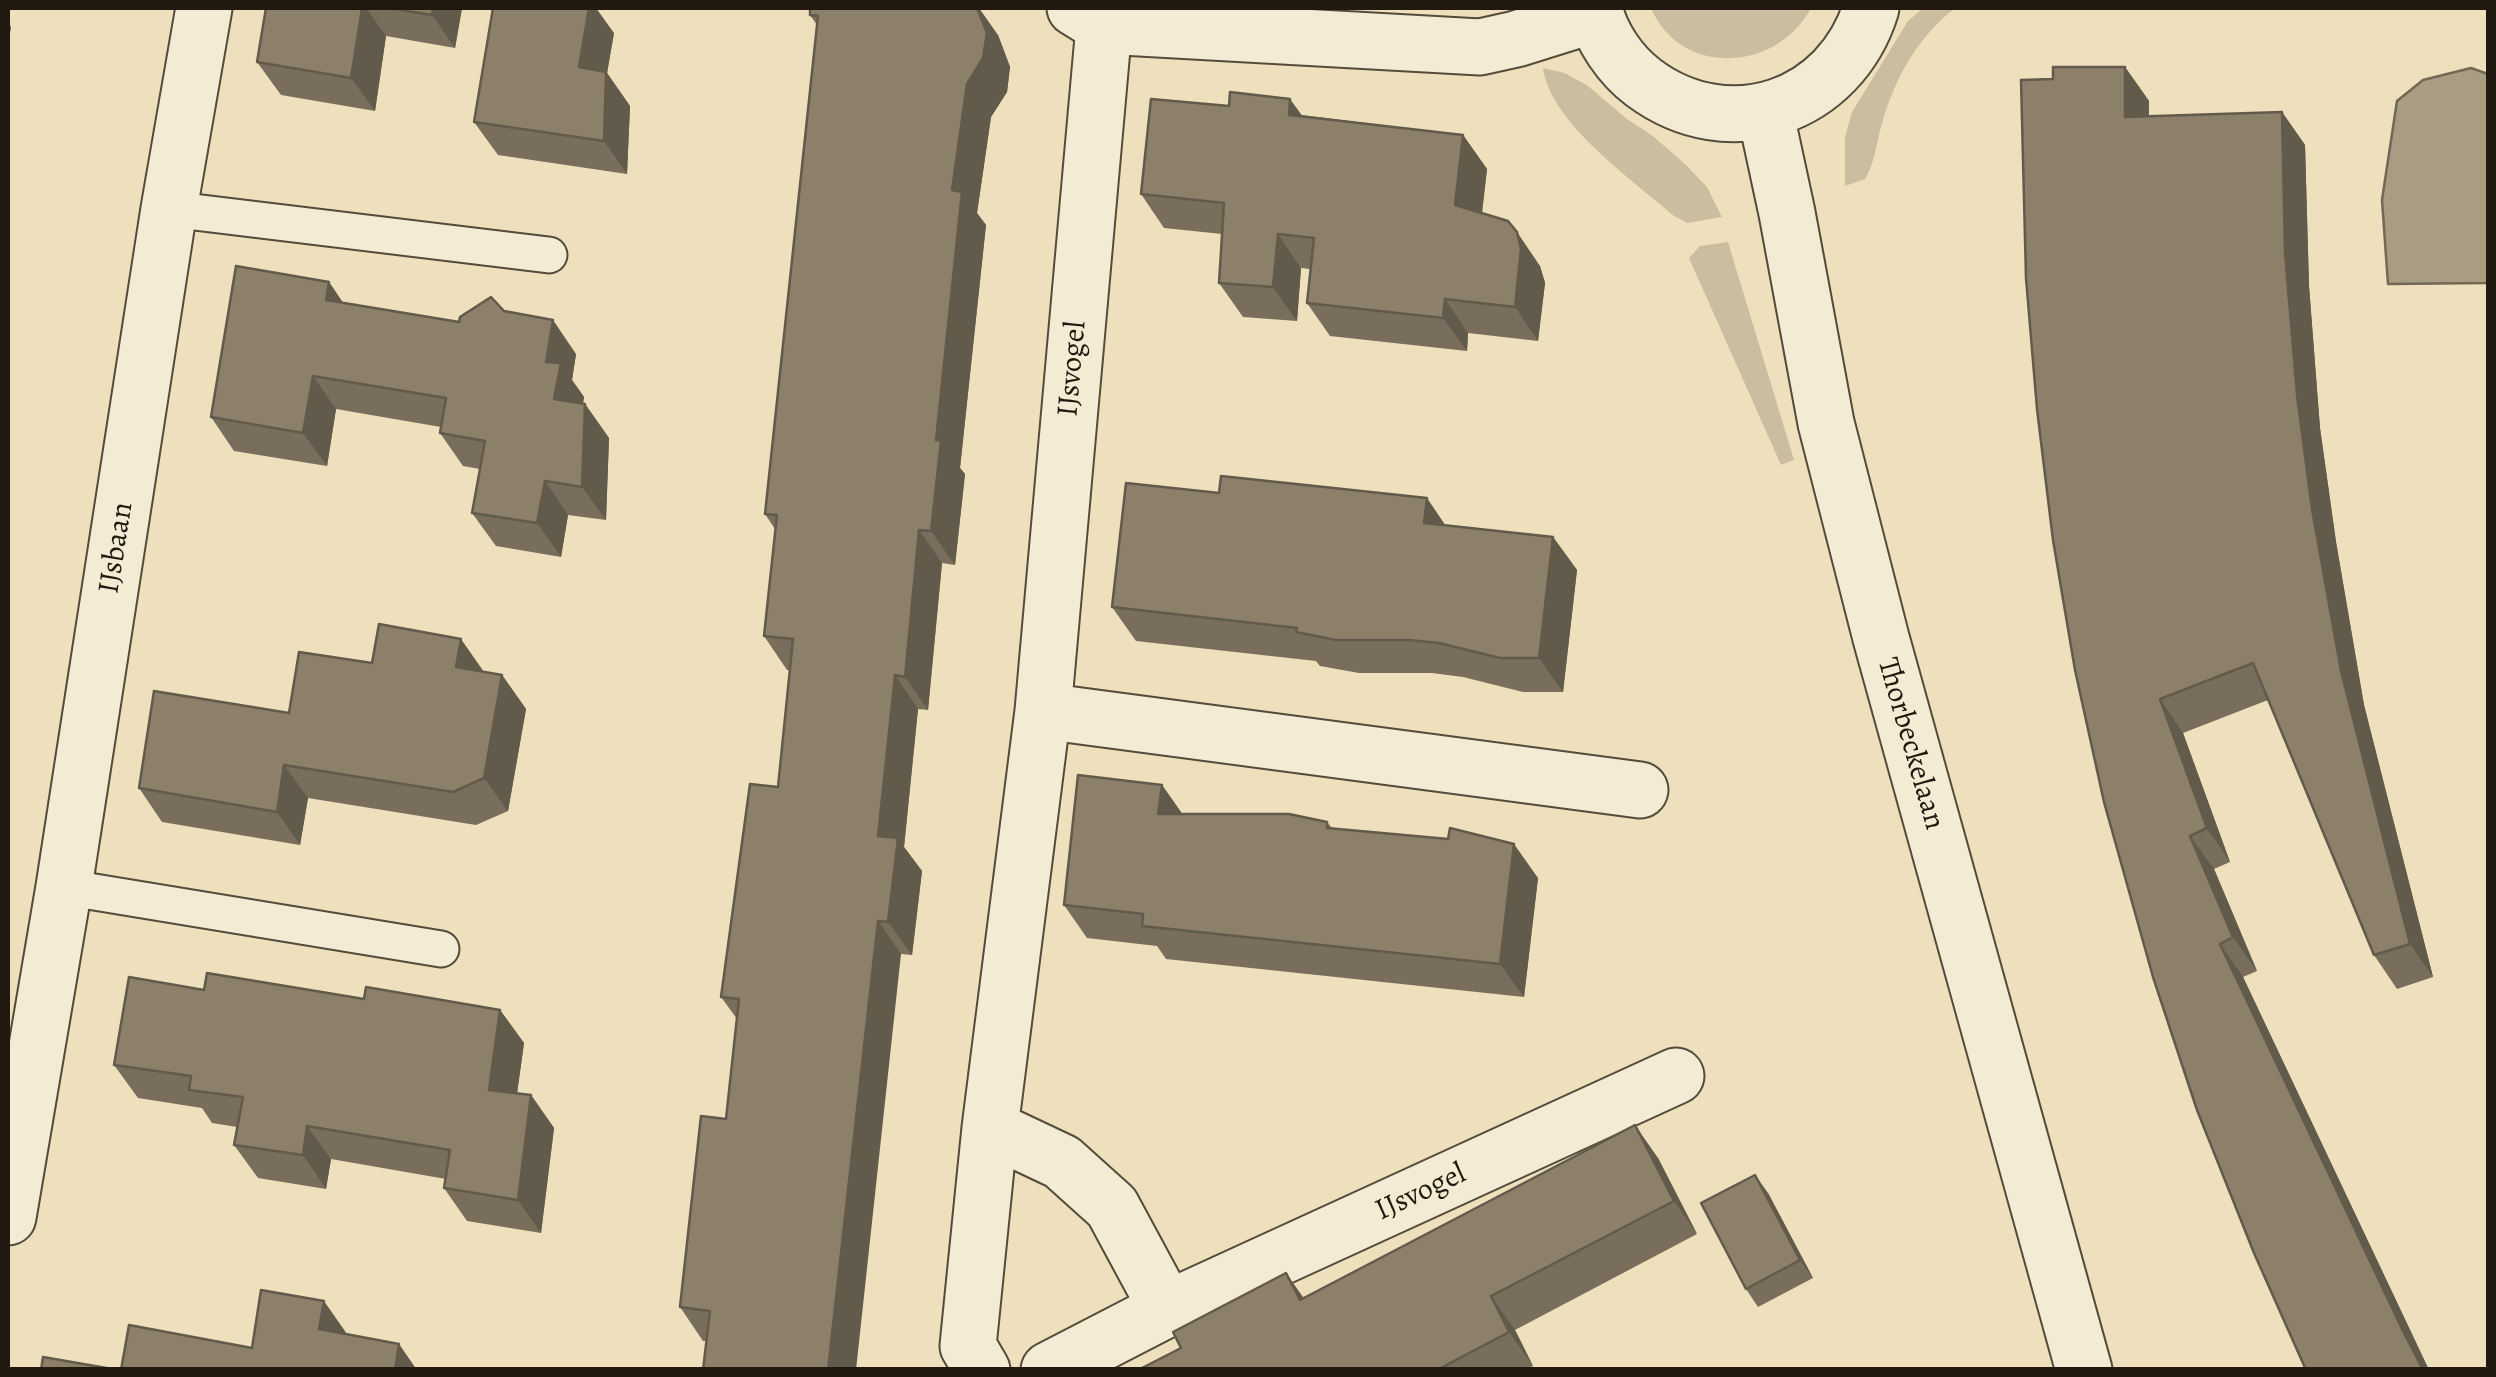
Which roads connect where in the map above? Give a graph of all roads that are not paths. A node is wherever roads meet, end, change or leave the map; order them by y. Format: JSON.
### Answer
{"nodes":[{"id":1,"x":204,"y":8,"type":"edge"},
{"id":2,"x":1870,"y":8,"type":"edge"},
{"id":3,"x":1595,"y":11,"type":"edge"},
{"id":4,"x":1090,"y":17,"type":"edge"},
{"id":5,"x":1765,"y":111,"type":"junction"},
{"id":6,"x":169,"y":210,"type":"junction"},
{"id":7,"x":549,"y":255,"type":"dead end"},
{"id":8,"x":1042,"y":712,"type":"junction"},
{"id":9,"x":1640,"y":790,"type":"dead end"},
{"id":10,"x":64,"y":887,"type":"junction"},
{"id":11,"x":441,"y":949,"type":"dead end"},
{"id":12,"x":1676,"y":1076,"type":"dead end"},
{"id":13,"x":990,"y":1128,"type":"junction"},
{"id":14,"x":8,"y":1217,"type":"edge"},
{"id":15,"x":1167,"y":1309,"type":"junction"},
{"id":16,"x":982,"y":1370,"type":"edge"},
{"id":17,"x":1049,"y":1370,"type":"edge"},
{"id":18,"x":2084,"y":1370,"type":"edge"}],
"edges":[{"from":1,"to":6,"type":"street","name":"IJsbaan"},
{"from":2,"to":5,"type":"street"},
{"from":3,"to":4,"type":"street","name":"IJsvogel"},
{"from":3,"to":5,"type":"street"},
{"from":4,"to":8,"type":"street","name":"IJsvogel"},
{"from":5,"to":18,"type":"street","name":"Thorbeckelaan"},
{"from":6,"to":7,"type":"lane"},
{"from":6,"to":10,"type":"street","name":"IJsbaan"},
{"from":8,"to":9,"type":"street"},
{"from":8,"to":13,"type":"street","name":"IJsvogel"},
{"from":10,"to":11,"type":"lane"},
{"from":10,"to":14,"type":"street","name":"IJsbaan"},
{"from":12,"to":15,"type":"street","name":"IJsvogel"},
{"from":13,"to":15,"type":"street"},
{"from":13,"to":16,"type":"street","name":"IJsvogel"},
{"from":15,"to":17,"type":"street","name":"IJsvogel"}]}
